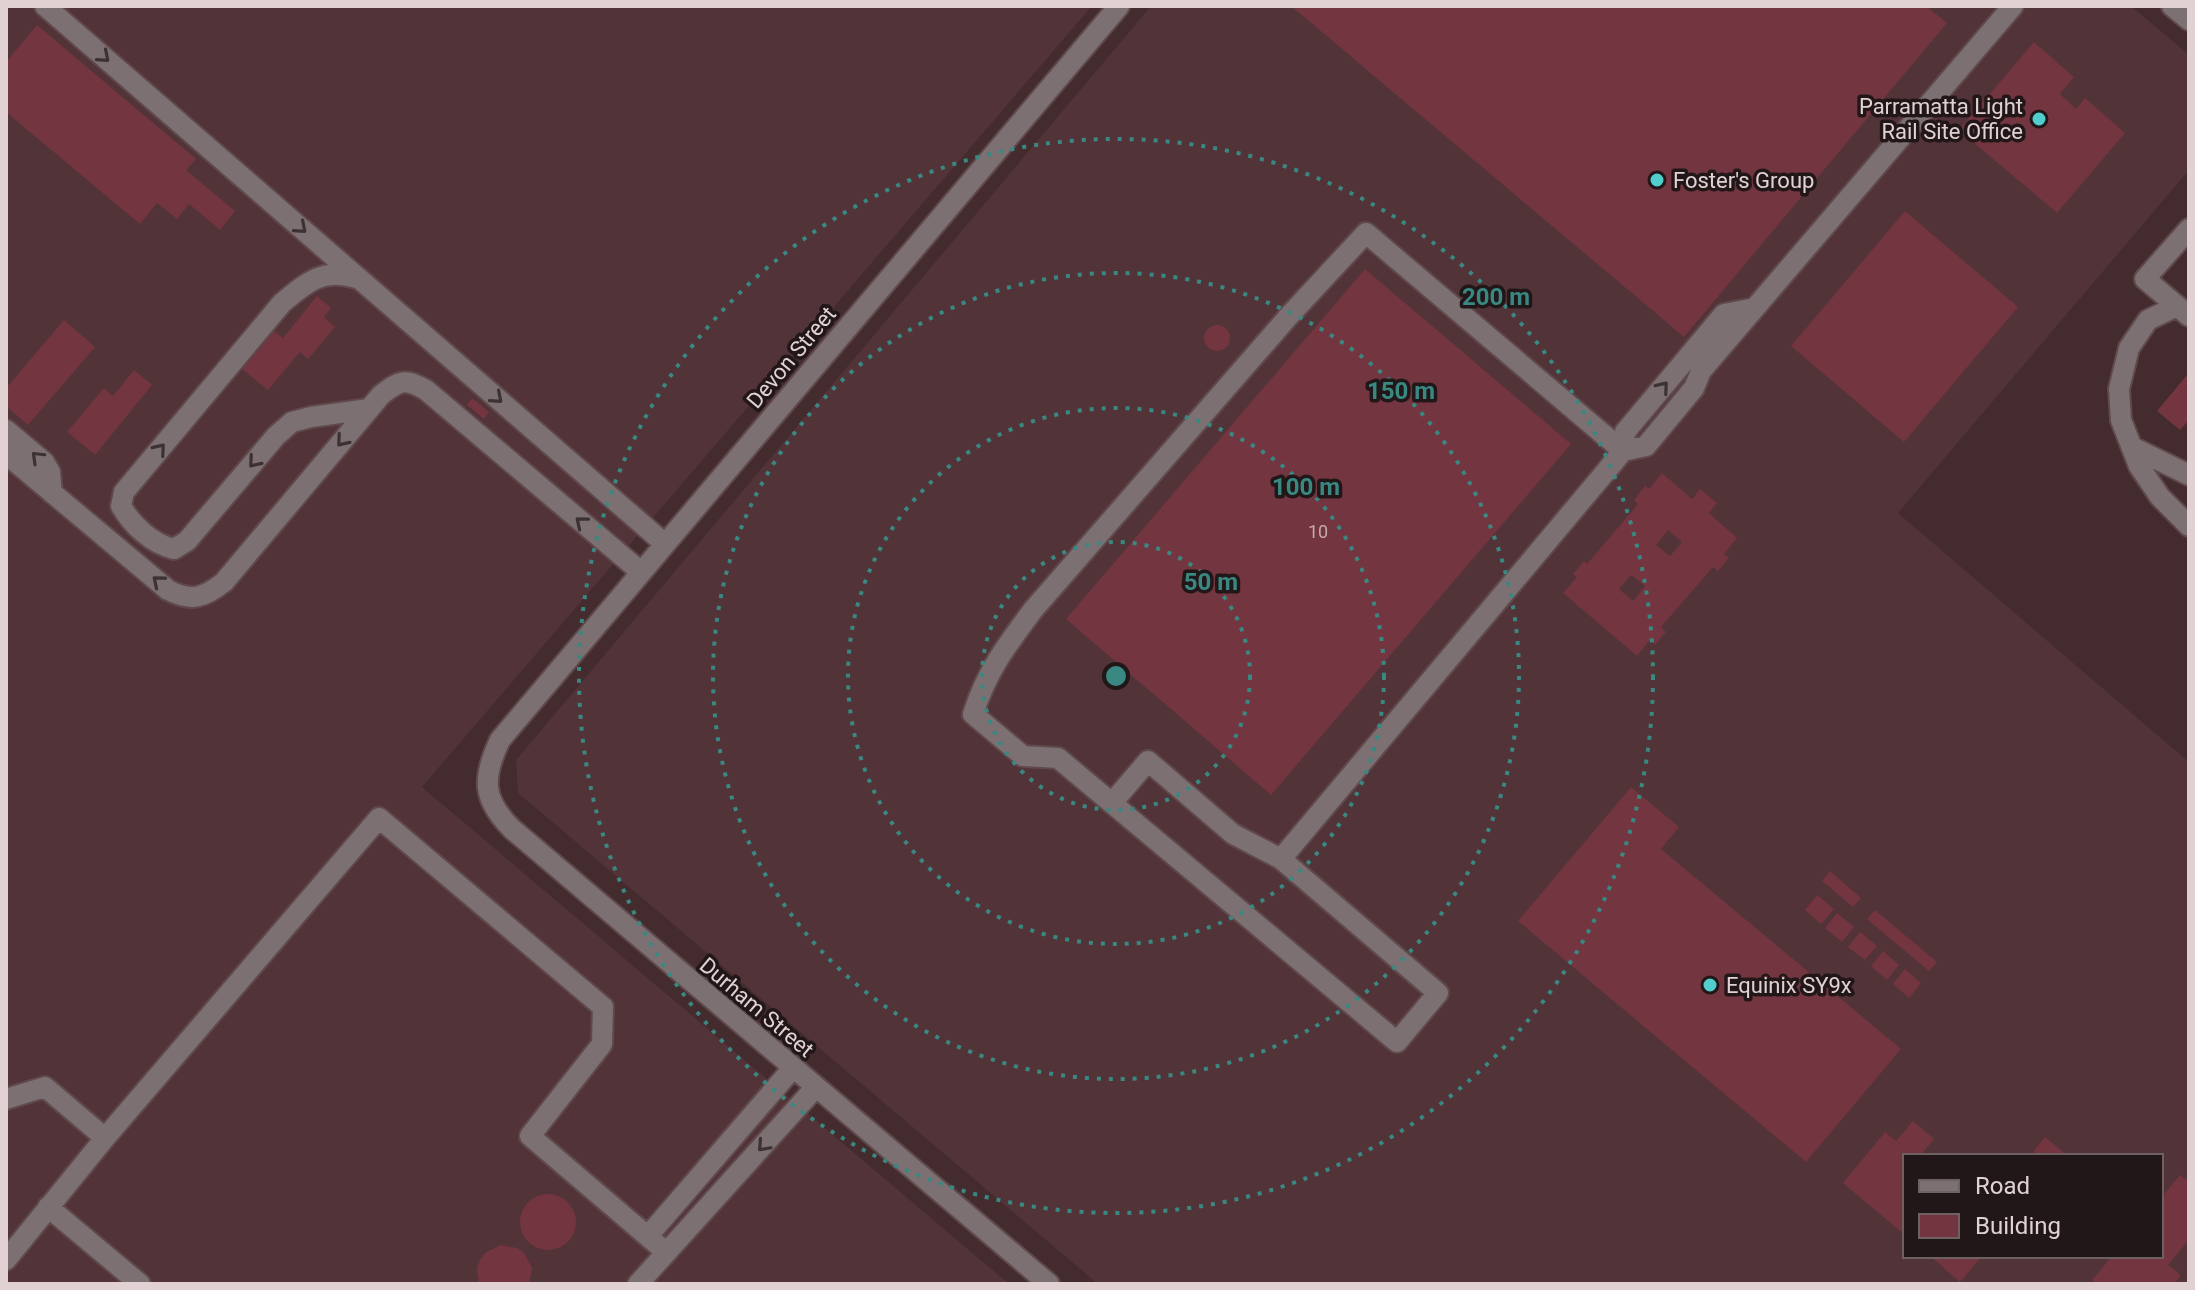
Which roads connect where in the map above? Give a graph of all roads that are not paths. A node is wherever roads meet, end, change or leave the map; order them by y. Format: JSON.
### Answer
{"nodes":[{"id":1,"x":45,"y":6,"type":"edge"},
{"id":2,"x":1119,"y":6,"type":"edge"},
{"id":3,"x":2013,"y":6,"type":"edge"},
{"id":4,"x":2172,"y":6,"type":"edge"},
{"id":5,"x":2189,"y":20,"type":"edge"},
{"id":6,"x":2189,"y":229,"type":"edge"},
{"id":7,"x":360,"y":279,"type":"junction"},
{"id":8,"x":1755,"y":308,"type":"junction"},
{"id":9,"x":2183,"y":311,"type":"edge"},
{"id":10,"x":369,"y":409,"type":"junction"},
{"id":11,"x":6,"y":430,"type":"edge"},
{"id":12,"x":2132,"y":447,"type":"junction"},
{"id":13,"x":1623,"y":451,"type":"junction"},
{"id":14,"x":6,"y":454,"type":"edge"},
{"id":15,"x":2189,"y":475,"type":"edge"},
{"id":16,"x":52,"y":493,"type":"junction"},
{"id":17,"x":2189,"y":526,"type":"edge"},
{"id":18,"x":665,"y":544,"type":"junction"},
{"id":19,"x":641,"y":572,"type":"junction"},
{"id":20,"x":500,"y":740,"type":"joint"},
{"id":21,"x":1112,"y":803,"type":"junction"},
{"id":22,"x":1281,"y":859,"type":"junction"},
{"id":23,"x":792,"y":1069,"type":"junction"},
{"id":24,"x":815,"y":1088,"type":"junction"},
{"id":25,"x":6,"y":1099,"type":"edge"},
{"id":26,"x":105,"y":1138,"type":"junction"},
{"id":27,"x":48,"y":1207,"type":"junction"},
{"id":28,"x":648,"y":1236,"type":"junction"},
{"id":29,"x":666,"y":1252,"type":"junction"},
{"id":30,"x":6,"y":1260,"type":"edge"},
{"id":31,"x":140,"y":1284,"type":"edge"},
{"id":32,"x":638,"y":1284,"type":"edge"},
{"id":33,"x":1049,"y":1284,"type":"edge"}],
"edges":[{"from":1,"to":7,"type":"street","one_way":true},
{"from":2,"to":18,"type":"street","name":"Devon Street"},
{"from":3,"to":8,"type":"street"},
{"from":4,"to":5,"type":"street"},
{"from":6,"to":9,"type":"street"},
{"from":10,"to":7,"type":"street","one_way":true},
{"from":7,"to":18,"type":"street","one_way":true},
{"from":8,"to":13,"type":"street"},
{"from":13,"to":8,"type":"street","one_way":true},
{"from":9,"to":12,"type":"street"},
{"from":10,"to":16,"type":"street","one_way":true},
{"from":19,"to":10,"type":"street","one_way":true},
{"from":16,"to":11,"type":"street","one_way":true},
{"from":12,"to":15,"type":"street"},
{"from":12,"to":17,"type":"street"},
{"from":13,"to":21,"type":"street"},
{"from":13,"to":22,"type":"street"},
{"from":14,"to":16,"type":"street"},
{"from":18,"to":19,"type":"street","name":"Devon Street"},
{"from":19,"to":20,"type":"street","name":"Devon Street"},
{"from":20,"to":23,"type":"street","name":"Durham Street"},
{"from":21,"to":22,"type":"street"},
{"from":21,"to":22,"type":"street"},
{"from":23,"to":24,"type":"street","name":"Durham Street"},
{"from":23,"to":28,"type":"street"},
{"from":24,"to":29,"type":"street","one_way":true},
{"from":24,"to":33,"type":"street","name":"Durham Street"},
{"from":25,"to":26,"type":"street"},
{"from":26,"to":27,"type":"street"},
{"from":26,"to":28,"type":"street"},
{"from":27,"to":30,"type":"street"},
{"from":27,"to":31,"type":"street"},
{"from":28,"to":29,"type":"street"},
{"from":29,"to":32,"type":"street"}]}
